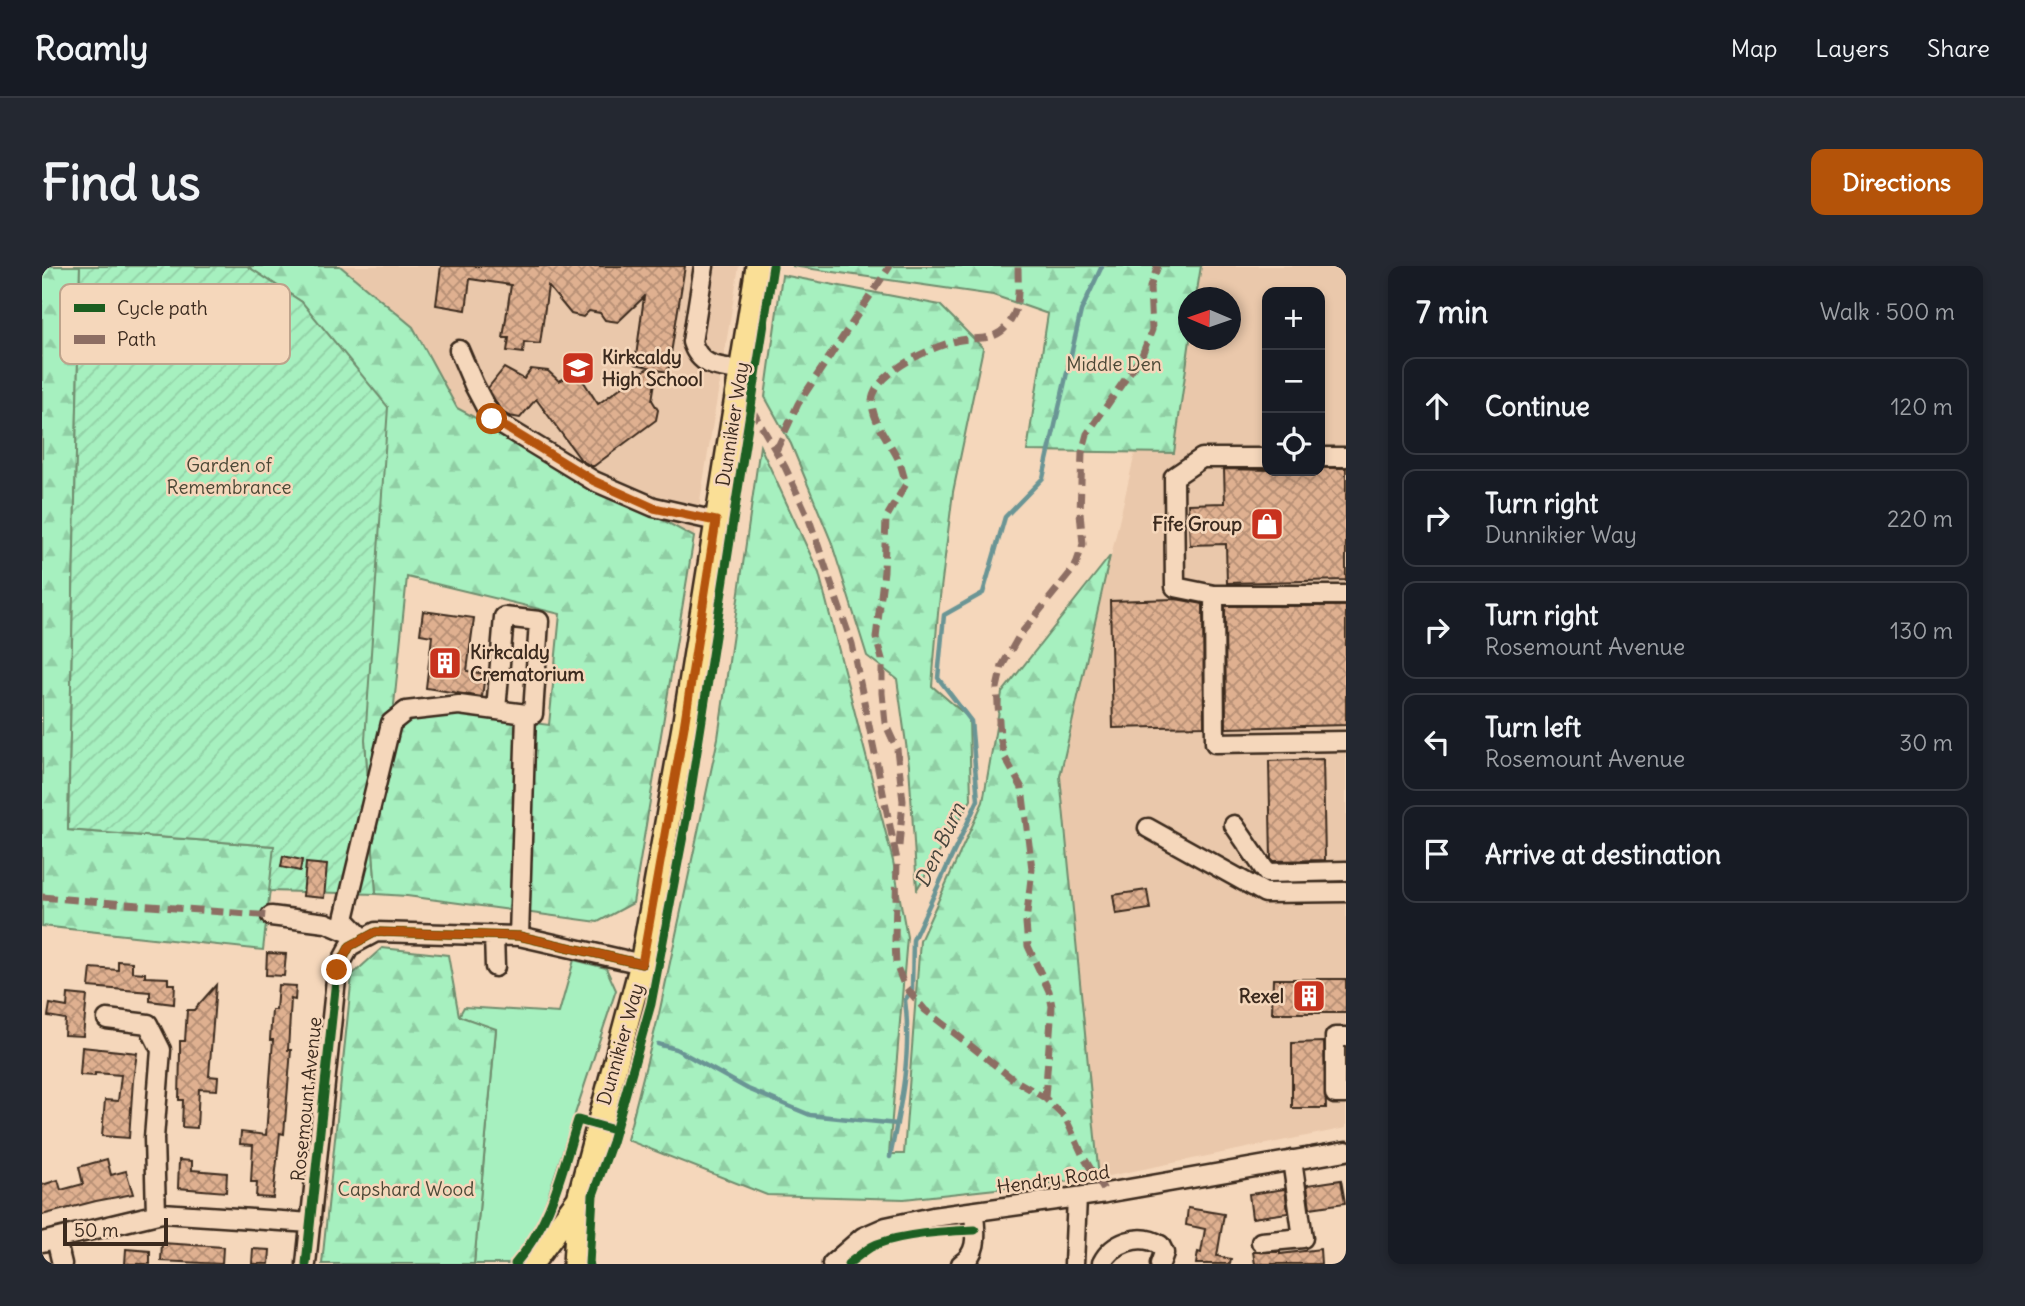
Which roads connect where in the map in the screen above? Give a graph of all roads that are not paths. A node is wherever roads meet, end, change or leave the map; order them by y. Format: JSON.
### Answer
{"nodes":[{"id":1,"x":704,"y":266,"type":"edge"},
{"id":2,"x":758,"y":266,"type":"edge"},
{"id":3,"x":459,"y":350,"type":"dead end"},
{"id":4,"x":741,"y":370,"type":"junction"},
{"id":5,"x":1325,"y":457,"type":"edge"},
{"id":6,"x":1346,"y":457,"type":"edge"},
{"id":7,"x":1262,"y":458,"type":"edge"},
{"id":8,"x":716,"y":521,"type":"junction"},
{"id":9,"x":1214,"y":595,"type":"junction"},
{"id":10,"x":1346,"y":595,"type":"edge"},
{"id":11,"x":496,"y":710,"type":"junction"},
{"id":12,"x":527,"y":714,"type":"junction"},
{"id":13,"x":1346,"y":741,"type":"edge"},
{"id":14,"x":1234,"y":825,"type":"dead end"},
{"id":15,"x":1148,"y":828,"type":"dead end"},
{"id":16,"x":1346,"y":871,"type":"edge"},
{"id":17,"x":1346,"y":892,"type":"edge"},
{"id":18,"x":271,"y":916,"type":"dead end"},
{"id":19,"x":494,"y":935,"type":"junction"},
{"id":20,"x":519,"y":936,"type":"junction"},
{"id":21,"x":363,"y":939,"type":"junction"},
{"id":22,"x":642,"y":964,"type":"junction"},
{"id":23,"x":495,"y":968,"type":"dead end"},
{"id":24,"x":107,"y":1018,"type":"dead end"},
{"id":25,"x":1341,"y":1037,"type":"edge"},
{"id":26,"x":1346,"y":1094,"type":"edge"},
{"id":27,"x":1346,"y":1151,"type":"edge"},
{"id":28,"x":1292,"y":1160,"type":"junction"},
{"id":29,"x":1077,"y":1197,"type":"junction"},
{"id":30,"x":579,"y":1199,"type":"junction"},
{"id":31,"x":974,"y":1212,"type":"junction"},
{"id":32,"x":156,"y":1214,"type":"junction"},
{"id":33,"x":311,"y":1223,"type":"junction"},
{"id":34,"x":49,"y":1240,"type":"edge"},
{"id":35,"x":1261,"y":1242,"type":"dead end"},
{"id":36,"x":1074,"y":1263,"type":"edge"},
{"id":37,"x":62,"y":1264,"type":"edge"},
{"id":38,"x":306,"y":1264,"type":"edge"},
{"id":39,"x":531,"y":1264,"type":"edge"},
{"id":40,"x":576,"y":1264,"type":"edge"},
{"id":41,"x":832,"y":1264,"type":"edge"},
{"id":42,"x":961,"y":1264,"type":"edge"},
{"id":43,"x":1103,"y":1264,"type":"edge"},
{"id":44,"x":1160,"y":1264,"type":"edge"}],
"edges":[{"from":1,"to":4,"type":"street"},
{"from":2,"to":4,"type":"main road","name":"Dunnikier Way"},
{"from":3,"to":8,"type":"street"},
{"from":4,"to":8,"type":"main road","name":"Dunnikier Way"},
{"from":5,"to":6,"type":"street"},
{"from":7,"to":9,"type":"street"},
{"from":8,"to":22,"type":"main road","name":"Dunnikier Way"},
{"from":9,"to":10,"type":"street"},
{"from":9,"to":13,"type":"street"},
{"from":11,"to":12,"type":"street"},
{"from":11,"to":12,"type":"street"},
{"from":11,"to":21,"type":"street"},
{"from":12,"to":20,"type":"street"},
{"from":14,"to":16,"type":"street"},
{"from":15,"to":17,"type":"street"},
{"from":18,"to":21,"type":"street"},
{"from":19,"to":20,"type":"street"},
{"from":19,"to":21,"type":"street"},
{"from":19,"to":23,"type":"street"},
{"from":20,"to":22,"type":"street"},
{"from":21,"to":33,"type":"street","name":"Rosemount Avenue"},
{"from":22,"to":30,"type":"main road","name":"Dunnikier Way"},
{"from":24,"to":32,"type":"street"},
{"from":25,"to":26,"type":"street"},
{"from":27,"to":28,"type":"street","name":"Hendry Road"},
{"from":28,"to":29,"type":"street","name":"Hendry Road"},
{"from":28,"to":35,"type":"street"},
{"from":29,"to":31,"type":"street","name":"Hendry Road"},
{"from":29,"to":36,"type":"street"},
{"from":30,"to":39,"type":"main road","name":"Dunnikier Way"},
{"from":30,"to":40,"type":"main road","name":"Dunnikier Way"},
{"from":31,"to":41,"type":"street","name":"Hendry Road"},
{"from":31,"to":42,"type":"street"},
{"from":32,"to":33,"type":"street"},
{"from":32,"to":34,"type":"street"},
{"from":33,"to":38,"type":"street","name":"Rosemount Avenue"},
{"from":34,"to":37,"type":"street"},
{"from":36,"to":43,"type":"street"},
{"from":43,"to":44,"type":"street"}]}
